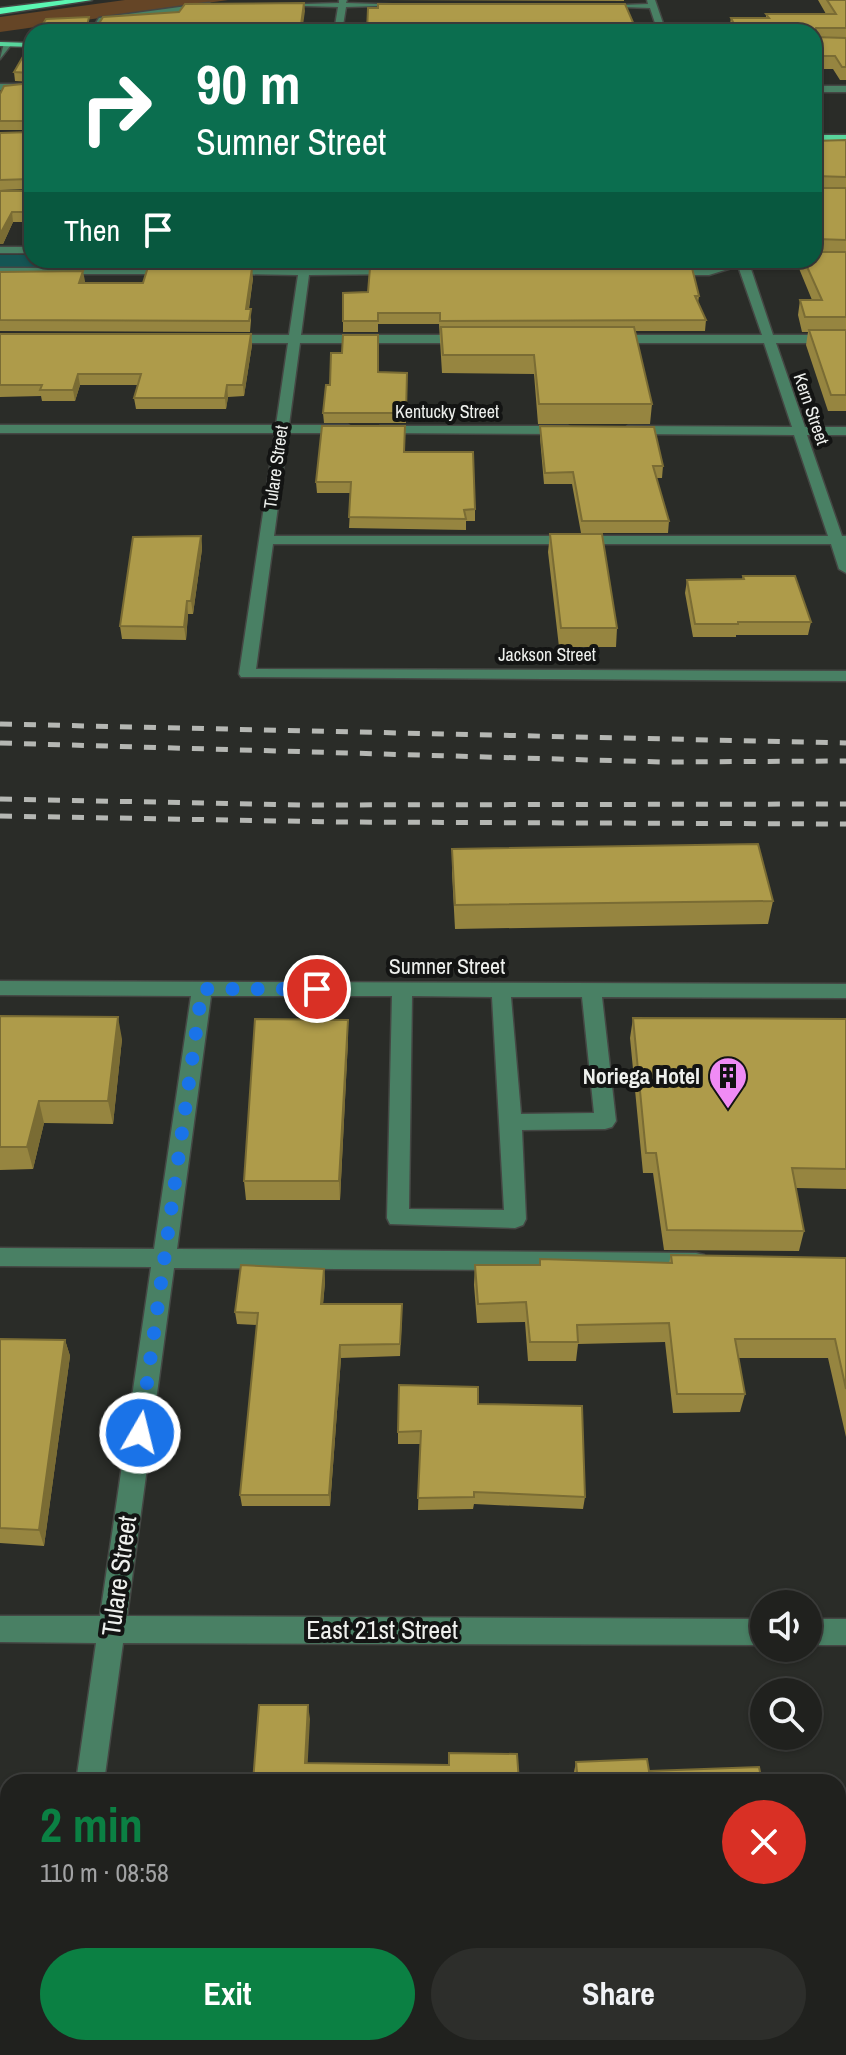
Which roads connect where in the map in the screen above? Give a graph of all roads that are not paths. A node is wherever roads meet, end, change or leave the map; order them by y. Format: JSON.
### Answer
{"nodes":[{"id":1,"x":87,"y":0,"type":"edge"},
{"id":2,"x":343,"y":3,"type":"edge"},
{"id":3,"x":652,"y":3,"type":"edge"},
{"id":4,"x":219,"y":5,"type":"edge"},
{"id":5,"x":265,"y":5,"type":"edge"},
{"id":6,"x":420,"y":5,"type":"edge"},
{"id":7,"x":591,"y":6,"type":"edge"},
{"id":8,"x":0,"y":11,"type":"edge"},
{"id":9,"x":97,"y":24,"type":"edge"},
{"id":10,"x":339,"y":24,"type":"edge"},
{"id":11,"x":659,"y":24,"type":"edge"},
{"id":12,"x":2,"y":45,"type":"edge"},
{"id":13,"x":24,"y":45,"type":"edge"},
{"id":14,"x":0,"y":56,"type":"edge"},
{"id":15,"x":0,"y":87,"type":"edge"},
{"id":16,"x":24,"y":87,"type":"edge"},
{"id":17,"x":822,"y":89,"type":"edge"},
{"id":18,"x":846,"y":89,"type":"edge"},
{"id":19,"x":822,"y":138,"type":"edge"},
{"id":20,"x":846,"y":138,"type":"edge"},
{"id":21,"x":0,"y":195,"type":"edge"},
{"id":22,"x":24,"y":195,"type":"edge"},
{"id":23,"x":0,"y":250,"type":"edge"},
{"id":24,"x":24,"y":250,"type":"edge"},
{"id":25,"x":822,"y":261,"type":"edge"},
{"id":26,"x":846,"y":261,"type":"edge"},
{"id":27,"x":268,"y":268,"type":"edge"},
{"id":28,"x":305,"y":268,"type":"edge"},
{"id":29,"x":341,"y":268,"type":"edge"},
{"id":30,"x":720,"y":268,"type":"edge"},
{"id":31,"x":744,"y":268,"type":"edge"},
{"id":32,"x":0,"y":271,"type":"edge"},
{"id":33,"x":182,"y":271,"type":"edge"},
{"id":34,"x":213,"y":271,"type":"edge"},
{"id":35,"x":413,"y":272,"type":"edge"},
{"id":36,"x":662,"y":272,"type":"edge"},
{"id":37,"x":217,"y":338,"type":"edge"},
{"id":38,"x":295,"y":339,"type":"junction"},
{"id":39,"x":484,"y":339,"type":"edge"},
{"id":40,"x":595,"y":339,"type":"edge"},
{"id":41,"x":768,"y":339,"type":"junction"},
{"id":42,"x":846,"y":339,"type":"edge"},
{"id":43,"x":0,"y":429,"type":"edge"},
{"id":44,"x":282,"y":429,"type":"junction"},
{"id":45,"x":580,"y":430,"type":"edge"},
{"id":46,"x":611,"y":430,"type":"edge"},
{"id":47,"x":799,"y":431,"type":"junction"},
{"id":48,"x":846,"y":431,"type":"edge"},
{"id":49,"x":266,"y":540,"type":"junction"},
{"id":50,"x":841,"y":540,"type":"edge"},
{"id":51,"x":846,"y":569,"type":"edge"},
{"id":52,"x":247,"y":674,"type":"joint"},
{"id":53,"x":846,"y":676,"type":"edge"},
{"id":54,"x":0,"y":988,"type":"edge"},
{"id":55,"x":202,"y":989,"type":"junction"},
{"id":56,"x":402,"y":990,"type":"junction"},
{"id":57,"x":501,"y":990,"type":"junction"},
{"id":58,"x":591,"y":990,"type":"junction"},
{"id":59,"x":846,"y":991,"type":"edge"},
{"id":60,"x":511,"y":1122,"type":"junction"},
{"id":61,"x":0,"y":1257,"type":"edge"},
{"id":62,"x":164,"y":1257,"type":"junction"},
{"id":63,"x":719,"y":1262,"type":"edge"},
{"id":64,"x":0,"y":1629,"type":"edge"},
{"id":65,"x":112,"y":1630,"type":"junction"},
{"id":66,"x":750,"y":1632,"type":"edge"},
{"id":67,"x":822,"y":1632,"type":"edge"},
{"id":68,"x":846,"y":1632,"type":"edge"},
{"id":69,"x":91,"y":1774,"type":"edge"}],
"edges":[{"from":1,"to":8,"type":"highway"},
{"from":2,"to":5,"type":"street"},
{"from":2,"to":6,"type":"street"},
{"from":2,"to":10,"type":"street"},
{"from":3,"to":7,"type":"street"},
{"from":3,"to":11,"type":"street"},
{"from":4,"to":9,"type":"street"},
{"from":12,"to":13,"type":"main road"},
{"from":12,"to":14,"type":"street"},
{"from":15,"to":16,"type":"street"},
{"from":17,"to":18,"type":"street"},
{"from":19,"to":20,"type":"main road"},
{"from":21,"to":22,"type":"street"},
{"from":23,"to":24,"type":"street"},
{"from":25,"to":26,"type":"street"},
{"from":27,"to":34,"type":"street"},
{"from":28,"to":38,"type":"street","name":"Tulare Street"},
{"from":29,"to":35,"type":"street"},
{"from":30,"to":36,"type":"street"},
{"from":31,"to":41,"type":"street","name":"Kern Street"},
{"from":32,"to":33,"type":"street"},
{"from":37,"to":38,"type":"street"},
{"from":38,"to":39,"type":"street"},
{"from":38,"to":44,"type":"street","name":"Tulare Street"},
{"from":40,"to":41,"type":"street"},
{"from":41,"to":42,"type":"street"},
{"from":41,"to":47,"type":"street","name":"Kern Street"},
{"from":43,"to":44,"type":"street","name":"Kentucky Street"},
{"from":44,"to":45,"type":"street","name":"Kentucky Street"},
{"from":44,"to":49,"type":"street","name":"Tulare Street"},
{"from":46,"to":47,"type":"street"},
{"from":47,"to":48,"type":"street"},
{"from":47,"to":50,"type":"street","name":"Kern Street"},
{"from":49,"to":50,"type":"street"},
{"from":49,"to":52,"type":"street","name":"Tulare Street"},
{"from":50,"to":51,"type":"street","name":"Kern Street"},
{"from":52,"to":53,"type":"street","name":"Jackson Street"},
{"from":54,"to":55,"type":"street","name":"Sumner Street"},
{"from":55,"to":56,"type":"street","name":"Sumner Street"},
{"from":55,"to":62,"type":"street","name":"Tulare Street"},
{"from":56,"to":57,"type":"street","name":"Sumner Street"},
{"from":56,"to":60,"type":"street"},
{"from":57,"to":58,"type":"street","name":"Sumner Street"},
{"from":57,"to":60,"type":"street"},
{"from":58,"to":59,"type":"street","name":"Sumner Street"},
{"from":58,"to":60,"type":"street"},
{"from":61,"to":62,"type":"street"},
{"from":62,"to":63,"type":"street"},
{"from":62,"to":65,"type":"street","name":"Tulare Street"},
{"from":64,"to":65,"type":"street","name":"East 21st Street"},
{"from":65,"to":66,"type":"street","name":"East 21st Street"},
{"from":65,"to":69,"type":"street","name":"Tulare Street"},
{"from":67,"to":68,"type":"street"}]}
